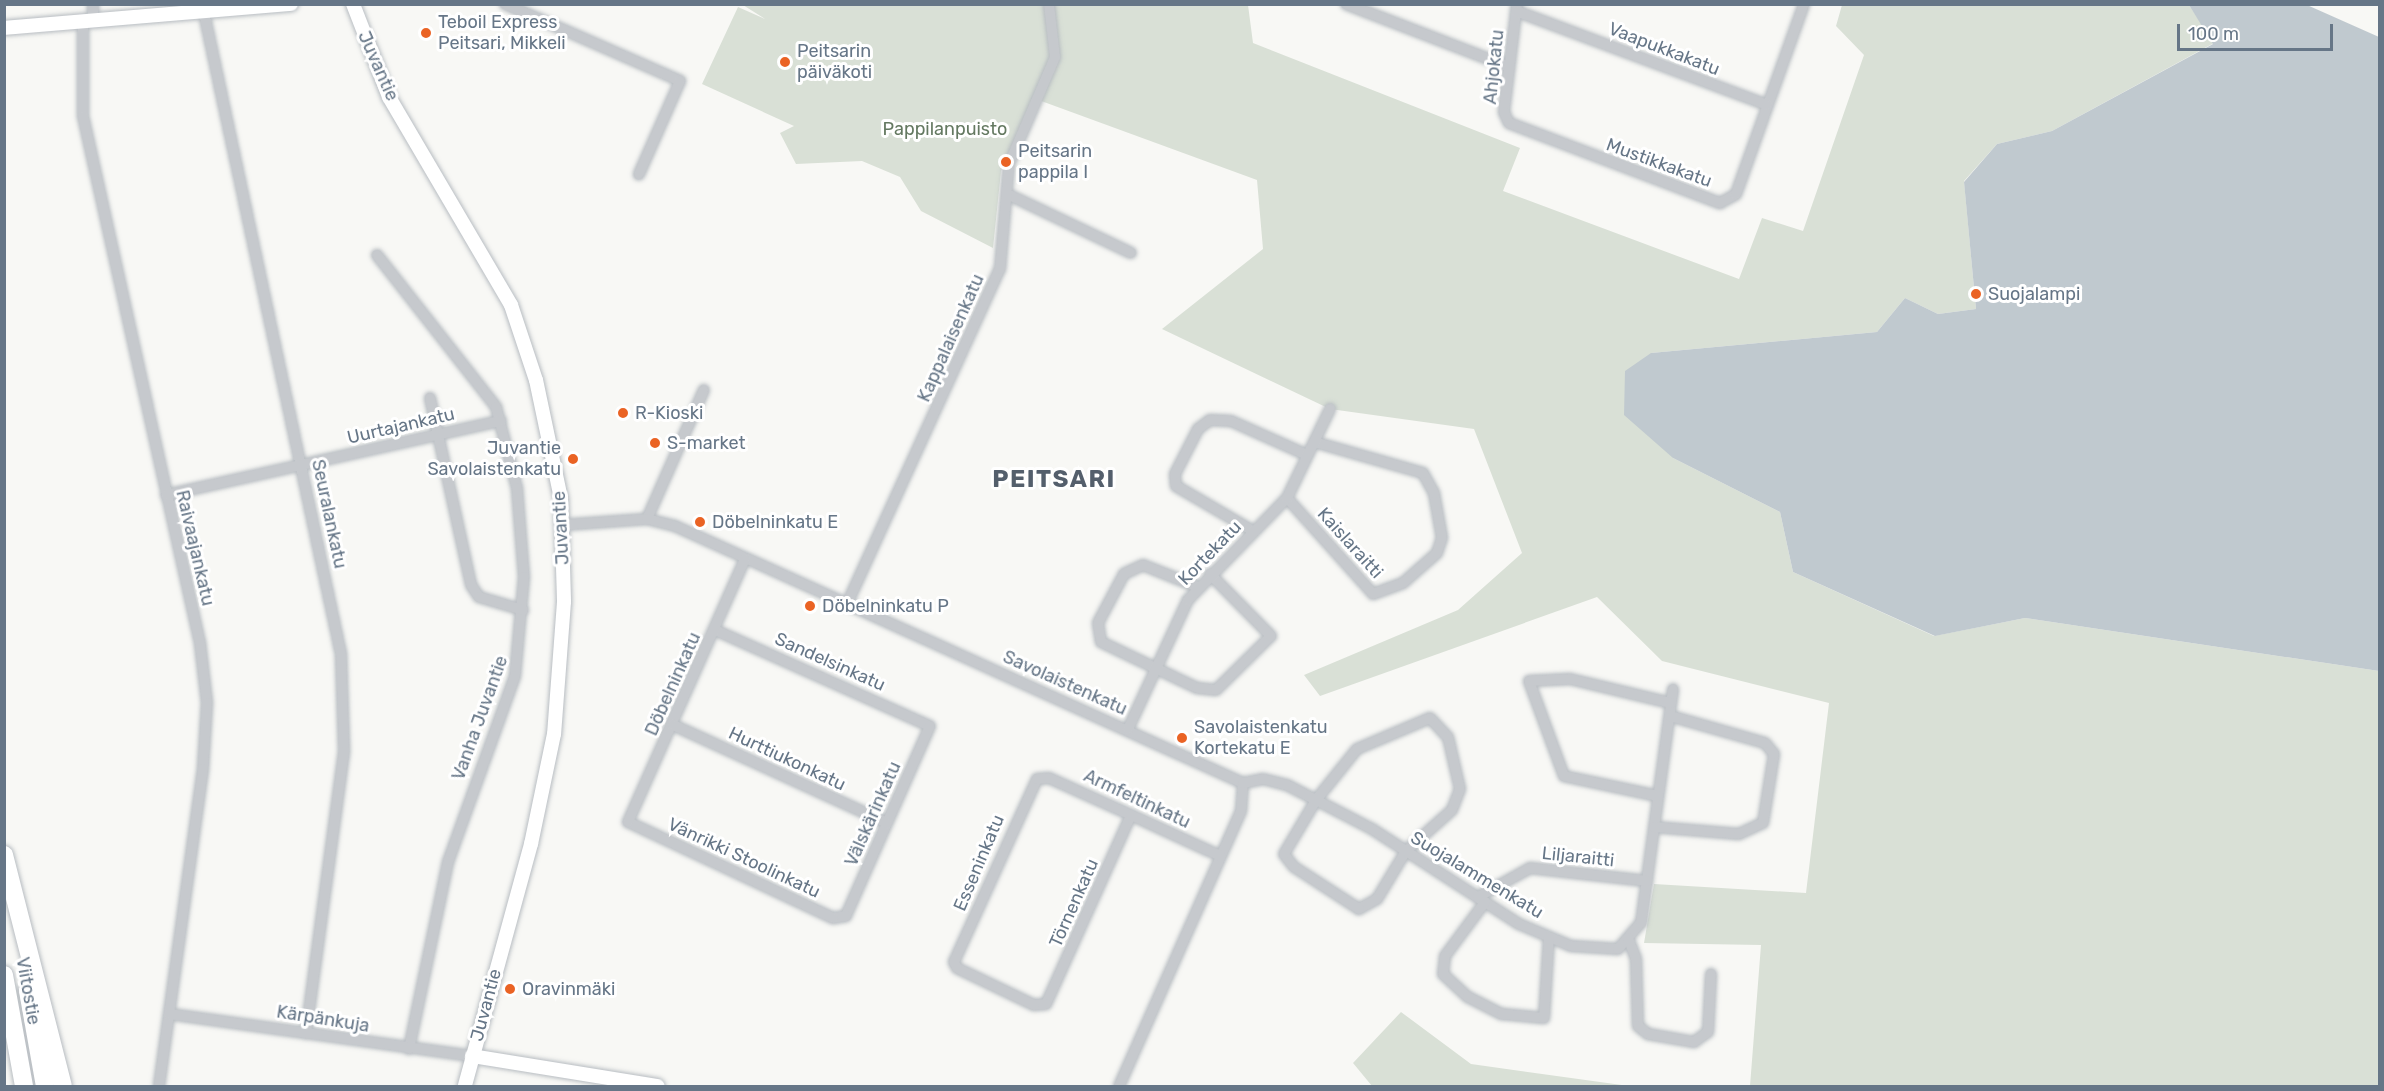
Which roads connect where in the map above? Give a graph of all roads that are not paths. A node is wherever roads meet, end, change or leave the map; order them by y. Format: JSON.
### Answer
{"nodes":[{"id":1,"x":93,"y":4,"type":"edge"},
{"id":2,"x":291,"y":4,"type":"edge"},
{"id":3,"x":353,"y":4,"type":"edge"},
{"id":4,"x":505,"y":4,"type":"edge"},
{"id":5,"x":1049,"y":4,"type":"edge"},
{"id":6,"x":1346,"y":4,"type":"edge"},
{"id":7,"x":1804,"y":4,"type":"edge"},
{"id":8,"x":203,"y":8,"type":"junction"},
{"id":9,"x":1516,"y":8,"type":"edge"},
{"id":10,"x":88,"y":21,"type":"junction"},
{"id":11,"x":4,"y":28,"type":"edge"},
{"id":12,"x":1509,"y":67,"type":"junction"},
{"id":13,"x":1767,"y":105,"type":"junction"},
{"id":14,"x":1517,"y":129,"type":"joint"},
{"id":15,"x":639,"y":174,"type":"dead end"},
{"id":16,"x":1007,"y":194,"type":"junction"},
{"id":17,"x":1131,"y":253,"type":"dead end"},
{"id":18,"x":377,"y":255,"type":"dead end"},
{"id":19,"x":704,"y":390,"type":"dead end"},
{"id":20,"x":430,"y":398,"type":"dead end"},
{"id":21,"x":1330,"y":409,"type":"dead end"},
{"id":22,"x":501,"y":421,"type":"junction"},
{"id":23,"x":438,"y":435,"type":"junction"},
{"id":24,"x":1314,"y":442,"type":"junction"},
{"id":25,"x":1308,"y":455,"type":"junction"},
{"id":26,"x":302,"y":465,"type":"junction"},
{"id":27,"x":166,"y":495,"type":"junction"},
{"id":28,"x":1287,"y":498,"type":"junction"},
{"id":29,"x":647,"y":519,"type":"junction"},
{"id":30,"x":562,"y":525,"type":"junction"},
{"id":31,"x":1253,"y":531,"type":"junction"},
{"id":32,"x":746,"y":559,"type":"junction"},
{"id":33,"x":1210,"y":574,"type":"junction"},
{"id":34,"x":1198,"y":587,"type":"junction"},
{"id":35,"x":847,"y":604,"type":"junction"},
{"id":36,"x":523,"y":610,"type":"junction"},
{"id":37,"x":715,"y":630,"type":"junction"},
{"id":38,"x":1156,"y":669,"type":"junction"},
{"id":39,"x":1673,"y":689,"type":"dead end"},
{"id":40,"x":1671,"y":703,"type":"junction"},
{"id":41,"x":1670,"y":716,"type":"junction"},
{"id":42,"x":673,"y":725,"type":"junction"},
{"id":43,"x":930,"y":726,"type":"joint"},
{"id":44,"x":1128,"y":729,"type":"junction"},
{"id":45,"x":1037,"y":779,"type":"joint"},
{"id":46,"x":1243,"y":783,"type":"junction"},
{"id":47,"x":1658,"y":796,"type":"junction"},
{"id":48,"x":1316,"y":800,"type":"junction"},
{"id":49,"x":1131,"y":815,"type":"junction"},
{"id":50,"x":628,"y":822,"type":"joint"},
{"id":51,"x":887,"y":823,"type":"junction"},
{"id":52,"x":1654,"y":827,"type":"junction"},
{"id":53,"x":1406,"y":851,"type":"junction"},
{"id":54,"x":4,"y":855,"type":"edge"},
{"id":55,"x":1221,"y":856,"type":"junction"},
{"id":56,"x":4,"y":860,"type":"edge"},
{"id":57,"x":1647,"y":880,"type":"junction"},
{"id":58,"x":1482,"y":900,"type":"junction"},
{"id":59,"x":846,"y":916,"type":"joint"},
{"id":60,"x":1549,"y":937,"type":"junction"},
{"id":61,"x":1628,"y":938,"type":"junction"},
{"id":62,"x":1711,"y":974,"type":"dead end"},
{"id":63,"x":4,"y":975,"type":"edge"},
{"id":64,"x":1046,"y":1004,"type":"joint"},
{"id":65,"x":169,"y":1014,"type":"junction"},
{"id":66,"x":306,"y":1033,"type":"junction"},
{"id":67,"x":409,"y":1049,"type":"junction"},
{"id":68,"x":472,"y":1056,"type":"junction"},
{"id":69,"x":24,"y":1086,"type":"edge"},
{"id":70,"x":45,"y":1086,"type":"edge"},
{"id":71,"x":63,"y":1086,"type":"edge"},
{"id":72,"x":159,"y":1086,"type":"edge"},
{"id":73,"x":465,"y":1086,"type":"edge"},
{"id":74,"x":658,"y":1086,"type":"edge"},
{"id":75,"x":1119,"y":1086,"type":"edge"}],
"edges":[{"from":1,"to":10,"type":"street","name":"Raivaajankatu"},
{"from":2,"to":8,"type":"main road"},
{"from":3,"to":30,"type":"main road","name":"Juvantie"},
{"from":4,"to":15,"type":"street"},
{"from":5,"to":16,"type":"street","name":"Kappalaisenkatu"},
{"from":6,"to":12,"type":"street"},
{"from":7,"to":13,"type":"street","name":"Mustikkakatu"},
{"from":8,"to":10,"type":"main road"},
{"from":8,"to":26,"type":"street","name":"Seuralankatu"},
{"from":9,"to":12,"type":"street","name":"Ahjokatu"},
{"from":9,"to":13,"type":"street","name":"Vaapukkakatu"},
{"from":10,"to":11,"type":"main road"},
{"from":10,"to":27,"type":"street","name":"Raivaajankatu"},
{"from":12,"to":14,"type":"street","name":"Ahjokatu"},
{"from":13,"to":14,"type":"street","name":"Mustikkakatu"},
{"from":16,"to":17,"type":"street"},
{"from":16,"to":35,"type":"street","name":"Kappalaisenkatu"},
{"from":18,"to":22,"type":"street","name":"Vanha Juvantie"},
{"from":19,"to":29,"type":"street"},
{"from":20,"to":23,"type":"street"},
{"from":21,"to":24,"type":"street","name":"Kortekatu"},
{"from":22,"to":23,"type":"street","name":"Uurtajankatu"},
{"from":22,"to":36,"type":"street","name":"Vanha Juvantie"},
{"from":23,"to":26,"type":"street","name":"Uurtajankatu"},
{"from":23,"to":36,"type":"street"},
{"from":24,"to":25,"type":"street","name":"Kortekatu"},
{"from":24,"to":28,"type":"street","name":"Kaislaraitti"},
{"from":25,"to":28,"type":"street","name":"Kortekatu"},
{"from":25,"to":31,"type":"street"},
{"from":26,"to":27,"type":"street","name":"Uurtajankatu"},
{"from":26,"to":66,"type":"street","name":"Seuralankatu"},
{"from":27,"to":65,"type":"street","name":"Raivaajankatu"},
{"from":28,"to":31,"type":"street","name":"Kortekatu"},
{"from":29,"to":30,"type":"street","name":"Savolaistenkatu"},
{"from":29,"to":32,"type":"street","name":"Savolaistenkatu"},
{"from":30,"to":68,"type":"main road","name":"Juvantie"},
{"from":31,"to":33,"type":"street","name":"Kortekatu"},
{"from":32,"to":35,"type":"street","name":"Savolaistenkatu"},
{"from":32,"to":37,"type":"street","name":"Döbelninkatu"},
{"from":33,"to":34,"type":"street","name":"Kortekatu"},
{"from":33,"to":38,"type":"street"},
{"from":34,"to":38,"type":"street","name":"Kortekatu"},
{"from":34,"to":38,"type":"street"},
{"from":35,"to":44,"type":"street","name":"Savolaistenkatu"},
{"from":36,"to":67,"type":"street","name":"Vanha Juvantie"},
{"from":37,"to":42,"type":"street","name":"Döbelninkatu"},
{"from":37,"to":43,"type":"street","name":"Sandelsinkatu"},
{"from":38,"to":44,"type":"street","name":"Kortekatu"},
{"from":39,"to":40,"type":"street"},
{"from":40,"to":41,"type":"street"},
{"from":40,"to":47,"type":"street"},
{"from":41,"to":47,"type":"street"},
{"from":41,"to":52,"type":"street"},
{"from":42,"to":50,"type":"street","name":"Döbelninkatu"},
{"from":42,"to":51,"type":"street","name":"Hurttiukonkatu"},
{"from":43,"to":51,"type":"street","name":"Välskärinkatu"},
{"from":44,"to":46,"type":"street","name":"Savolaistenkatu"},
{"from":45,"to":49,"type":"street","name":"Armfeltinkatu"},
{"from":45,"to":64,"type":"street","name":"Esseninkatu"},
{"from":46,"to":48,"type":"street","name":"Suojalammenkatu"},
{"from":46,"to":55,"type":"street"},
{"from":47,"to":52,"type":"street"},
{"from":48,"to":53,"type":"street","name":"Suojalammenkatu"},
{"from":48,"to":53,"type":"street"},
{"from":48,"to":53,"type":"street"},
{"from":49,"to":55,"type":"street","name":"Armfeltinkatu"},
{"from":49,"to":64,"type":"street","name":"Törnenkatu"},
{"from":50,"to":59,"type":"street","name":"Vänrikki Stoolinkatu"},
{"from":51,"to":59,"type":"street","name":"Välskärinkatu"},
{"from":52,"to":57,"type":"street"},
{"from":53,"to":58,"type":"street","name":"Suojalammenkatu"},
{"from":54,"to":71,"type":"highway"},
{"from":55,"to":75,"type":"street"},
{"from":56,"to":70,"type":"highway","name":"Viitostie"},
{"from":57,"to":58,"type":"street","name":"Liljaraitti"},
{"from":57,"to":61,"type":"street"},
{"from":58,"to":60,"type":"street","name":"Suojalammenkatu"},
{"from":58,"to":60,"type":"street"},
{"from":60,"to":61,"type":"street","name":"Suojalammenkatu"},
{"from":61,"to":62,"type":"street"},
{"from":63,"to":69,"type":"highway","name":"Viitostie"},
{"from":65,"to":66,"type":"street","name":"Kärpänkuja"},
{"from":65,"to":72,"type":"street","name":"Raivaajankatu"},
{"from":66,"to":67,"type":"street","name":"Kärpänkuja"},
{"from":67,"to":68,"type":"street","name":"Kärpänkuja"},
{"from":68,"to":73,"type":"main road","name":"Juvantie"},
{"from":68,"to":74,"type":"main road"}]}
